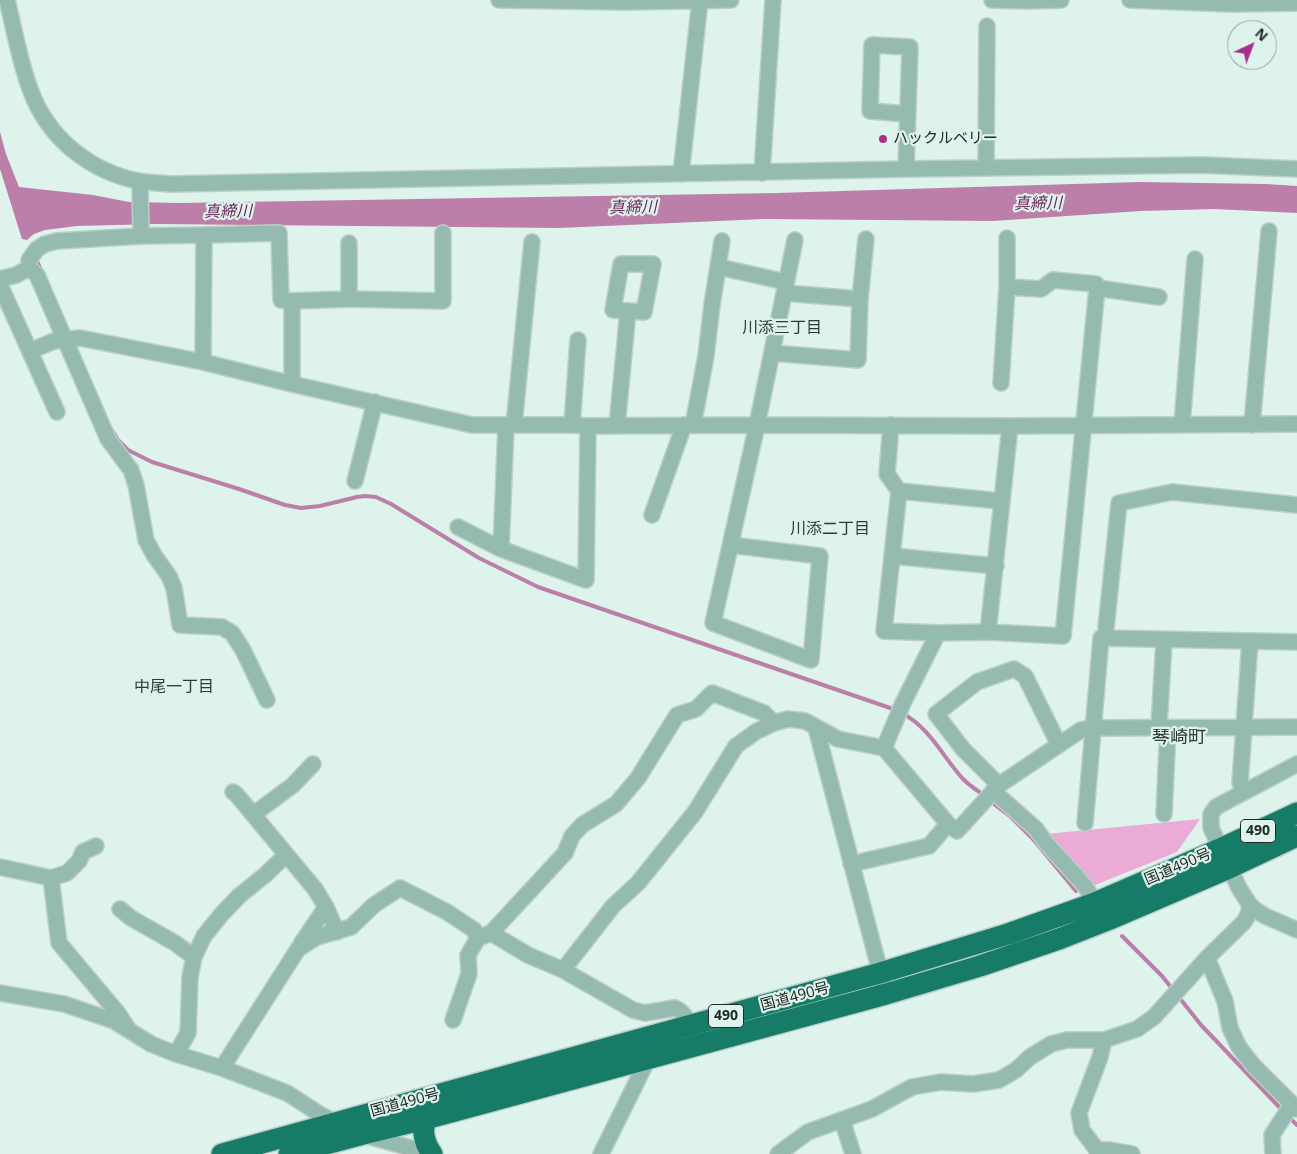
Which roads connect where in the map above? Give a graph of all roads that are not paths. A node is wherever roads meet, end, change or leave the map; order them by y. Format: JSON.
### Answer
{"nodes":[{"id":1,"x":7,"y":0,"type":"edge"},
{"id":2,"x":499,"y":0,"type":"edge"},
{"id":3,"x":700,"y":0,"type":"edge"},
{"id":4,"x":731,"y":0,"type":"edge"},
{"id":5,"x":772,"y":0,"type":"edge"},
{"id":6,"x":992,"y":0,"type":"edge"},
{"id":7,"x":1061,"y":0,"type":"edge"},
{"id":8,"x":1130,"y":0,"type":"edge"},
{"id":9,"x":626,"y":1,"type":"edge"},
{"id":10,"x":1297,"y":3,"type":"edge"},
{"id":11,"x":988,"y":26,"type":"dead end"},
{"id":12,"x":908,"y":114,"type":"junction"},
{"id":13,"x":986,"y":168,"type":"junction"},
{"id":14,"x":906,"y":169,"type":"junction"},
{"id":15,"x":1297,"y":169,"type":"edge"},
{"id":16,"x":762,"y":173,"type":"junction"},
{"id":17,"x":681,"y":174,"type":"junction"},
{"id":18,"x":140,"y":188,"type":"junction"},
{"id":19,"x":1269,"y":231,"type":"dead end"},
{"id":20,"x":443,"y":233,"type":"dead end"},
{"id":21,"x":140,"y":234,"type":"junction"},
{"id":22,"x":204,"y":235,"type":"junction"},
{"id":23,"x":1007,"y":238,"type":"dead end"},
{"id":24,"x":795,"y":240,"type":"dead end"},
{"id":25,"x":866,"y":240,"type":"dead end"},
{"id":26,"x":722,"y":241,"type":"dead end"},
{"id":27,"x":349,"y":242,"type":"dead end"},
{"id":28,"x":532,"y":242,"type":"dead end"},
{"id":29,"x":1195,"y":258,"type":"dead end"},
{"id":30,"x":32,"y":259,"type":"junction"},
{"id":31,"x":719,"y":267,"type":"junction"},
{"id":32,"x":0,"y":280,"type":"edge"},
{"id":33,"x":0,"y":285,"type":"edge"},
{"id":34,"x":1008,"y":287,"type":"junction"},
{"id":35,"x":785,"y":288,"type":"junction"},
{"id":36,"x":1097,"y":288,"type":"junction"},
{"id":37,"x":1159,"y":296,"type":"dead end"},
{"id":38,"x":349,"y":299,"type":"junction"},
{"id":39,"x":860,"y":299,"type":"junction"},
{"id":40,"x":292,"y":301,"type":"junction"},
{"id":41,"x":628,"y":312,"type":"dead end"},
{"id":42,"x":65,"y":340,"type":"junction"},
{"id":43,"x":578,"y":340,"type":"dead end"},
{"id":44,"x":30,"y":351,"type":"junction"},
{"id":45,"x":772,"y":353,"type":"junction"},
{"id":46,"x":203,"y":362,"type":"junction"},
{"id":47,"x":1001,"y":383,"type":"dead end"},
{"id":48,"x":292,"y":384,"type":"junction"},
{"id":49,"x":375,"y":402,"type":"junction"},
{"id":50,"x":57,"y":412,"type":"dead end"},
{"id":51,"x":1297,"y":424,"type":"edge"},
{"id":52,"x":510,"y":425,"type":"junction"},
{"id":53,"x":572,"y":425,"type":"junction"},
{"id":54,"x":688,"y":425,"type":"junction"},
{"id":55,"x":757,"y":425,"type":"junction"},
{"id":56,"x":891,"y":425,"type":"junction"},
{"id":57,"x":1182,"y":425,"type":"junction"},
{"id":58,"x":1252,"y":425,"type":"junction"},
{"id":59,"x":588,"y":426,"type":"junction"},
{"id":60,"x":617,"y":426,"type":"junction"},
{"id":61,"x":1010,"y":426,"type":"junction"},
{"id":62,"x":1083,"y":426,"type":"junction"},
{"id":63,"x":355,"y":481,"type":"dead end"},
{"id":64,"x":898,"y":491,"type":"junction"},
{"id":65,"x":1001,"y":501,"type":"junction"},
{"id":66,"x":1297,"y":505,"type":"edge"},
{"id":67,"x":652,"y":514,"type":"dead end"},
{"id":68,"x":458,"y":527,"type":"dead end"},
{"id":69,"x":731,"y":545,"type":"junction"},
{"id":70,"x":501,"y":549,"type":"junction"},
{"id":71,"x":892,"y":556,"type":"junction"},
{"id":72,"x":996,"y":566,"type":"junction"},
{"id":73,"x":1106,"y":628,"type":"dead end"},
{"id":74,"x":938,"y":632,"type":"junction"},
{"id":75,"x":988,"y":632,"type":"junction"},
{"id":76,"x":1164,"y":640,"type":"junction"},
{"id":77,"x":1250,"y":641,"type":"junction"},
{"id":78,"x":1297,"y":642,"type":"edge"},
{"id":79,"x":267,"y":700,"type":"dead end"},
{"id":80,"x":774,"y":724,"type":"junction"},
{"id":81,"x":1245,"y":727,"type":"junction"},
{"id":82,"x":1297,"y":727,"type":"edge"},
{"id":83,"x":816,"y":728,"type":"junction"},
{"id":84,"x":1093,"y":728,"type":"junction"},
{"id":85,"x":1164,"y":728,"type":"junction"},
{"id":86,"x":1059,"y":745,"type":"junction"},
{"id":87,"x":884,"y":748,"type":"junction"},
{"id":88,"x":313,"y":764,"type":"dead end"},
{"id":89,"x":1297,"y":764,"type":"edge"},
{"id":90,"x":1240,"y":783,"type":"dead end"},
{"id":91,"x":996,"y":788,"type":"junction"},
{"id":92,"x":233,"y":792,"type":"dead end"},
{"id":93,"x":254,"y":814,"type":"junction"},
{"id":94,"x":1164,"y":814,"type":"dead end"},
{"id":95,"x":1297,"y":814,"type":"edge"},
{"id":96,"x":1085,"y":823,"type":"dead end"},
{"id":97,"x":948,"y":824,"type":"junction"},
{"id":98,"x":1297,"y":836,"type":"edge"},
{"id":99,"x":96,"y":846,"type":"dead end"},
{"id":100,"x":1220,"y":849,"type":"junction"},
{"id":101,"x":286,"y":854,"type":"junction"},
{"id":102,"x":851,"y":864,"type":"junction"},
{"id":103,"x":0,"y":868,"type":"edge"},
{"id":104,"x":1229,"y":868,"type":"junction"},
{"id":105,"x":51,"y":878,"type":"junction"},
{"id":106,"x":1096,"y":903,"type":"junction"},
{"id":107,"x":1250,"y":905,"type":"junction"},
{"id":108,"x":326,"y":906,"type":"junction"},
{"id":109,"x":120,"y":908,"type":"dead end"},
{"id":110,"x":1297,"y":930,"type":"edge"},
{"id":111,"x":337,"y":932,"type":"junction"},
{"id":112,"x":484,"y":936,"type":"junction"},
{"id":113,"x":1297,"y":940,"type":"edge"},
{"id":114,"x":298,"y":949,"type":"junction"},
{"id":115,"x":194,"y":958,"type":"junction"},
{"id":116,"x":1208,"y":958,"type":"junction"},
{"id":117,"x":563,"y":970,"type":"junction"},
{"id":118,"x":880,"y":973,"type":"junction"},
{"id":119,"x":0,"y":993,"type":"edge"},
{"id":120,"x":886,"y":994,"type":"junction"},
{"id":121,"x":453,"y":1020,"type":"dead end"},
{"id":122,"x":690,"y":1026,"type":"junction"},
{"id":123,"x":129,"y":1030,"type":"junction"},
{"id":124,"x":1104,"y":1040,"type":"junction"},
{"id":125,"x":698,"y":1045,"type":"junction"},
{"id":126,"x":176,"y":1054,"type":"junction"},
{"id":127,"x":649,"y":1057,"type":"junction"},
{"id":128,"x":222,"y":1068,"type":"junction"},
{"id":129,"x":1295,"y":1106,"type":"edge"},
{"id":130,"x":425,"y":1119,"type":"junction"},
{"id":131,"x":842,"y":1120,"type":"junction"},
{"id":132,"x":335,"y":1122,"type":"junction"},
{"id":133,"x":362,"y":1134,"type":"junction"},
{"id":134,"x":1097,"y":1152,"type":"edge"},
{"id":135,"x":222,"y":1154,"type":"edge"},
{"id":136,"x":289,"y":1154,"type":"edge"},
{"id":137,"x":432,"y":1154,"type":"edge"},
{"id":138,"x":601,"y":1154,"type":"edge"},
{"id":139,"x":778,"y":1154,"type":"edge"},
{"id":140,"x":853,"y":1154,"type":"edge"},
{"id":141,"x":1132,"y":1154,"type":"edge"},
{"id":142,"x":1274,"y":1154,"type":"edge"}],
"edges":[{"from":1,"to":18,"type":"street"},
{"from":2,"to":9,"type":"street"},
{"from":3,"to":4,"type":"street"},
{"from":3,"to":9,"type":"street"},
{"from":3,"to":17,"type":"street"},
{"from":5,"to":16,"type":"street"},
{"from":6,"to":7,"type":"street"},
{"from":8,"to":10,"type":"street"},
{"from":11,"to":13,"type":"street"},
{"from":12,"to":12,"type":"street"},
{"from":12,"to":14,"type":"street"},
{"from":13,"to":14,"type":"street"},
{"from":13,"to":15,"type":"street"},
{"from":14,"to":16,"type":"street"},
{"from":16,"to":17,"type":"street"},
{"from":17,"to":18,"type":"street"},
{"from":18,"to":21,"type":"street"},
{"from":19,"to":58,"type":"street"},
{"from":20,"to":38,"type":"street"},
{"from":21,"to":22,"type":"street"},
{"from":21,"to":30,"type":"street"},
{"from":22,"to":40,"type":"street"},
{"from":22,"to":46,"type":"street"},
{"from":23,"to":34,"type":"street"},
{"from":24,"to":35,"type":"street"},
{"from":25,"to":39,"type":"street"},
{"from":26,"to":31,"type":"street"},
{"from":27,"to":38,"type":"street"},
{"from":28,"to":52,"type":"street"},
{"from":29,"to":57,"type":"street"},
{"from":30,"to":32,"type":"street"},
{"from":30,"to":42,"type":"street"},
{"from":31,"to":35,"type":"street"},
{"from":31,"to":54,"type":"street"},
{"from":33,"to":44,"type":"street"},
{"from":34,"to":36,"type":"street"},
{"from":34,"to":47,"type":"street"},
{"from":35,"to":39,"type":"street"},
{"from":35,"to":45,"type":"street"},
{"from":36,"to":37,"type":"street"},
{"from":36,"to":62,"type":"street"},
{"from":38,"to":40,"type":"street"},
{"from":39,"to":45,"type":"street"},
{"from":40,"to":48,"type":"street"},
{"from":41,"to":60,"type":"street"},
{"from":42,"to":44,"type":"street"},
{"from":42,"to":46,"type":"street"},
{"from":42,"to":79,"type":"street"},
{"from":43,"to":53,"type":"street"},
{"from":44,"to":50,"type":"street"},
{"from":45,"to":55,"type":"street"},
{"from":46,"to":48,"type":"street"},
{"from":48,"to":49,"type":"street"},
{"from":49,"to":52,"type":"street"},
{"from":49,"to":63,"type":"street"},
{"from":51,"to":58,"type":"street"},
{"from":52,"to":53,"type":"street"},
{"from":52,"to":70,"type":"street"},
{"from":53,"to":59,"type":"street"},
{"from":54,"to":55,"type":"street"},
{"from":54,"to":60,"type":"street"},
{"from":54,"to":67,"type":"street"},
{"from":55,"to":56,"type":"street"},
{"from":55,"to":69,"type":"street"},
{"from":56,"to":61,"type":"street"},
{"from":56,"to":64,"type":"street"},
{"from":57,"to":58,"type":"street"},
{"from":57,"to":62,"type":"street"},
{"from":59,"to":60,"type":"street"},
{"from":59,"to":70,"type":"street"},
{"from":61,"to":62,"type":"street"},
{"from":61,"to":65,"type":"street"},
{"from":62,"to":75,"type":"street"},
{"from":64,"to":65,"type":"street"},
{"from":64,"to":71,"type":"street"},
{"from":65,"to":72,"type":"street"},
{"from":66,"to":73,"type":"street"},
{"from":68,"to":70,"type":"street"},
{"from":69,"to":69,"type":"street"},
{"from":71,"to":72,"type":"street"},
{"from":71,"to":74,"type":"street"},
{"from":72,"to":75,"type":"street"},
{"from":74,"to":75,"type":"street"},
{"from":74,"to":87,"type":"street"},
{"from":76,"to":77,"type":"street"},
{"from":76,"to":84,"type":"street"},
{"from":76,"to":85,"type":"street"},
{"from":77,"to":78,"type":"street"},
{"from":77,"to":81,"type":"street"},
{"from":80,"to":83,"type":"street"},
{"from":80,"to":112,"type":"street"},
{"from":80,"to":117,"type":"street"},
{"from":81,"to":82,"type":"street"},
{"from":81,"to":85,"type":"street"},
{"from":81,"to":90,"type":"street"},
{"from":83,"to":87,"type":"street"},
{"from":83,"to":102,"type":"street"},
{"from":84,"to":85,"type":"street"},
{"from":84,"to":86,"type":"street"},
{"from":84,"to":96,"type":"street"},
{"from":85,"to":94,"type":"street"},
{"from":86,"to":91,"type":"street"},
{"from":86,"to":91,"type":"street"},
{"from":87,"to":97,"type":"street"},
{"from":88,"to":93,"type":"street"},
{"from":89,"to":100,"type":"street"},
{"from":91,"to":97,"type":"street"},
{"from":91,"to":106,"type":"street"},
{"from":92,"to":93,"type":"street"},
{"from":93,"to":101,"type":"street"},
{"from":95,"to":100,"type":"highway","name":"国道490号","number":"490"},
{"from":97,"to":102,"type":"street"},
{"from":98,"to":104,"type":"highway","name":"国道490号","number":"490"},
{"from":99,"to":105,"type":"street"},
{"from":100,"to":104,"type":"street"},
{"from":100,"to":106,"type":"highway","name":"国道490号","number":"490"},
{"from":101,"to":108,"type":"street"},
{"from":101,"to":115,"type":"street"},
{"from":102,"to":118,"type":"street"},
{"from":103,"to":105,"type":"street"},
{"from":104,"to":107,"type":"street"},
{"from":104,"to":120,"type":"highway","name":"国道490号","number":"490"},
{"from":105,"to":123,"type":"street"},
{"from":106,"to":118,"type":"highway","name":"国道490号","number":"490"},
{"from":107,"to":110,"type":"street"},
{"from":107,"to":113,"type":"street"},
{"from":107,"to":116,"type":"street"},
{"from":108,"to":111,"type":"street"},
{"from":108,"to":114,"type":"street"},
{"from":109,"to":115,"type":"street"},
{"from":111,"to":112,"type":"street"},
{"from":111,"to":114,"type":"street"},
{"from":112,"to":117,"type":"street"},
{"from":112,"to":121,"type":"street"},
{"from":114,"to":128,"type":"street"},
{"from":115,"to":126,"type":"street"},
{"from":116,"to":124,"type":"street"},
{"from":116,"to":129,"type":"street"},
{"from":117,"to":122,"type":"street"},
{"from":118,"to":120,"type":"street"},
{"from":118,"to":122,"type":"highway","name":"国道490号","number":"490"},
{"from":119,"to":123,"type":"street"},
{"from":120,"to":125,"type":"highway","name":"国道490号","number":"490"},
{"from":122,"to":125,"type":"street"},
{"from":122,"to":132,"type":"highway","name":"国道490号","number":"490"},
{"from":123,"to":126,"type":"street"},
{"from":124,"to":131,"type":"street"},
{"from":124,"to":134,"type":"street"},
{"from":125,"to":127,"type":"highway","name":"国道490号","number":"490"},
{"from":126,"to":128,"type":"street"},
{"from":127,"to":130,"type":"highway","name":"国道490号","number":"490"},
{"from":127,"to":138,"type":"street"},
{"from":128,"to":132,"type":"street"},
{"from":129,"to":142,"type":"street"},
{"from":130,"to":133,"type":"highway","name":"国道490号","number":"490"},
{"from":130,"to":137,"type":"highway"},
{"from":131,"to":139,"type":"street"},
{"from":131,"to":140,"type":"street"},
{"from":132,"to":133,"type":"street"},
{"from":132,"to":135,"type":"highway","name":"国道490号","number":"490"},
{"from":133,"to":136,"type":"highway","name":"国道490号","number":"490"},
{"from":133,"to":137,"type":"street"},
{"from":134,"to":141,"type":"street"}]}
